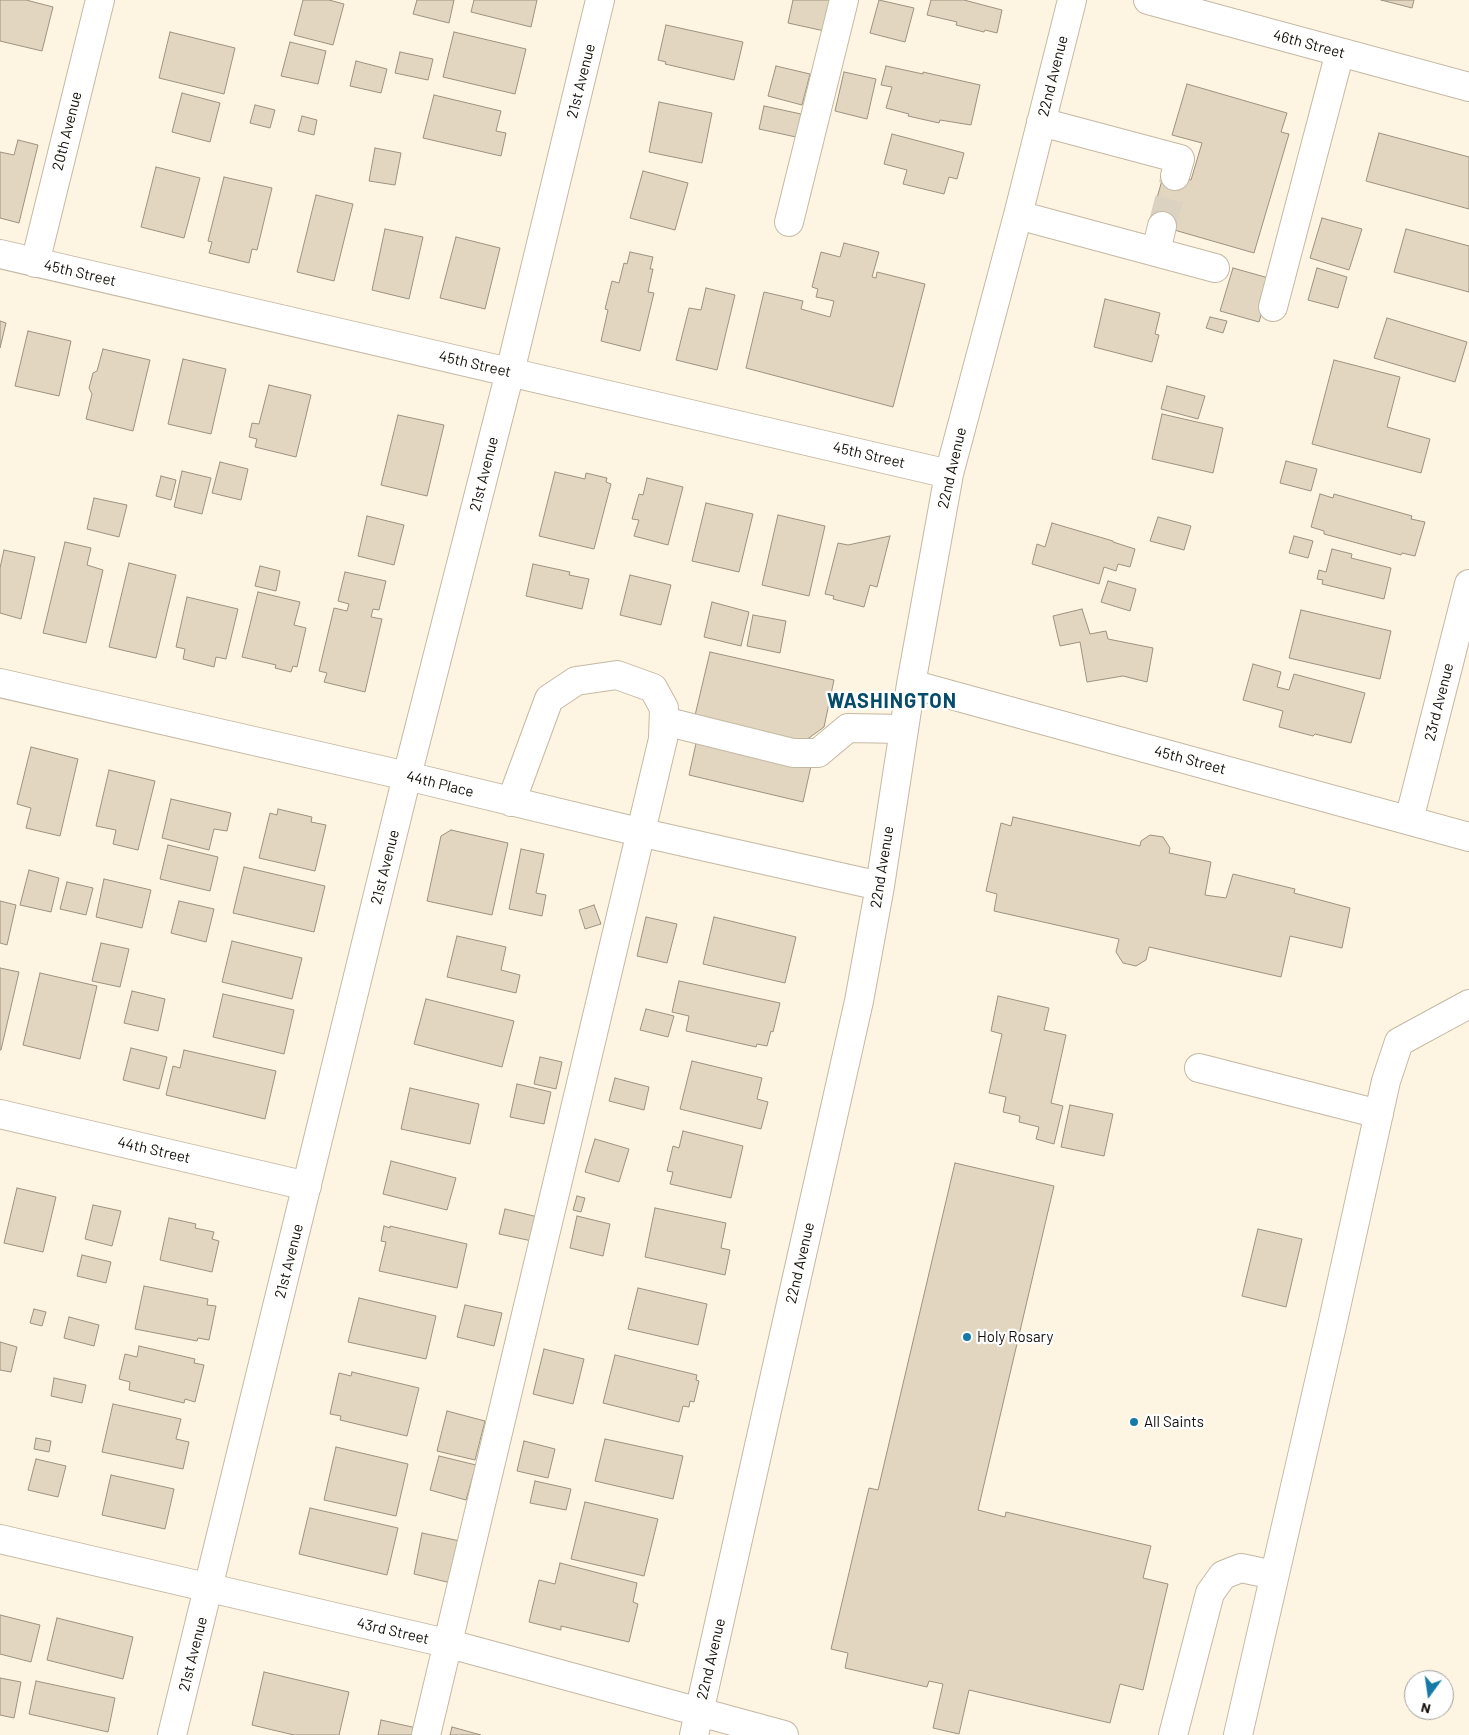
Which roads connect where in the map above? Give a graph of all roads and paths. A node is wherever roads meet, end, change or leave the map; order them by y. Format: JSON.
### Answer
{"nodes":[{"id":1,"x":100,"y":0,"type":"edge"},
{"id":2,"x":600,"y":0,"type":"edge"},
{"id":3,"x":844,"y":0,"type":"edge"},
{"id":4,"x":1072,"y":0,"type":"edge"},
{"id":5,"x":1148,"y":0,"type":"edge"},
{"id":6,"x":1340,"y":52,"type":"junction"},
{"id":7,"x":1469,"y":87,"type":"edge"},
{"id":8,"x":1042,"y":122,"type":"junction"},
{"id":9,"x":1175,"y":176,"type":"tunnel mouth"},
{"id":10,"x":1018,"y":215,"type":"junction"},
{"id":11,"x":789,"y":222,"type":"dead end"},
{"id":12,"x":0,"y":254,"type":"edge"},
{"id":13,"x":35,"y":263,"type":"junction"},
{"id":14,"x":1215,"y":268,"type":"dead end"},
{"id":15,"x":1273,"y":307,"type":"dead end"},
{"id":16,"x":510,"y":372,"type":"junction"},
{"id":17,"x":949,"y":474,"type":"junction"},
{"id":18,"x":1469,"y":584,"type":"edge"},
{"id":19,"x":0,"y":683,"type":"edge"},
{"id":20,"x":911,"y":684,"type":"junction"},
{"id":21,"x":664,"y":721,"type":"junction"},
{"id":22,"x":904,"y":729,"type":"junction"},
{"id":23,"x":407,"y":776,"type":"junction"},
{"id":24,"x":511,"y":802,"type":"junction"},
{"id":25,"x":1409,"y":820,"type":"junction"},
{"id":26,"x":639,"y":832,"type":"junction"},
{"id":27,"x":1469,"y":837,"type":"edge"},
{"id":28,"x":880,"y":886,"type":"junction"},
{"id":29,"x":1469,"y":1004,"type":"edge"},
{"id":30,"x":1199,"y":1068,"type":"dead end"},
{"id":31,"x":0,"y":1114,"type":"edge"},
{"id":32,"x":1379,"y":1114,"type":"junction"},
{"id":33,"x":307,"y":1186,"type":"junction"},
{"id":34,"x":0,"y":1539,"type":"edge"},
{"id":35,"x":1274,"y":1575,"type":"junction"},
{"id":36,"x":209,"y":1589,"type":"junction"},
{"id":37,"x":446,"y":1643,"type":"junction"},
{"id":38,"x":697,"y":1723,"type":"edge"},
{"id":39,"x":172,"y":1735,"type":"edge"},
{"id":40,"x":426,"y":1735,"type":"edge"},
{"id":41,"x":784,"y":1735,"type":"edge"},
{"id":42,"x":1173,"y":1735,"type":"edge"},
{"id":43,"x":1238,"y":1735,"type":"edge"}],
"edges":[{"from":1,"to":13,"type":"street","name":"20th Avenue"},
{"from":2,"to":16,"type":"street","name":"21st Avenue"},
{"from":3,"to":11,"type":"street"},
{"from":4,"to":8,"type":"street","name":"22nd Avenue"},
{"from":5,"to":6,"type":"street","name":"46th Street"},
{"from":6,"to":7,"type":"street","name":"46th Street"},
{"from":6,"to":15,"type":"street"},
{"from":8,"to":9,"type":"street"},
{"from":8,"to":10,"type":"street","name":"22nd Avenue"},
{"from":10,"to":14,"type":"street"},
{"from":10,"to":17,"type":"street","name":"22nd Avenue"},
{"from":12,"to":13,"type":"street","name":"45th Street"},
{"from":13,"to":16,"type":"street","name":"45th Street"},
{"from":16,"to":17,"type":"street","name":"45th Street"},
{"from":16,"to":23,"type":"street","name":"21st Avenue"},
{"from":17,"to":20,"type":"street","name":"22nd Avenue"},
{"from":18,"to":25,"type":"street","name":"23rd Avenue"},
{"from":19,"to":23,"type":"street","name":"44th Place"},
{"from":20,"to":22,"type":"street","name":"22nd Avenue"},
{"from":20,"to":25,"type":"street","name":"45th Street"},
{"from":21,"to":22,"type":"street"},
{"from":21,"to":24,"type":"street"},
{"from":21,"to":26,"type":"street"},
{"from":22,"to":28,"type":"street","name":"22nd Avenue"},
{"from":23,"to":24,"type":"street","name":"44th Place"},
{"from":23,"to":33,"type":"street","name":"21st Avenue"},
{"from":24,"to":26,"type":"street","name":"44th Place"},
{"from":25,"to":27,"type":"street","name":"45th Street"},
{"from":26,"to":28,"type":"street","name":"44th Place"},
{"from":26,"to":37,"type":"street"},
{"from":28,"to":38,"type":"street","name":"22nd Avenue"},
{"from":29,"to":32,"type":"street"},
{"from":30,"to":32,"type":"street"},
{"from":31,"to":33,"type":"street","name":"44th Street"},
{"from":32,"to":35,"type":"street"},
{"from":33,"to":36,"type":"street","name":"21st Avenue"},
{"from":34,"to":36,"type":"street","name":"43rd Street"},
{"from":35,"to":42,"type":"street"},
{"from":35,"to":43,"type":"street"},
{"from":36,"to":37,"type":"street","name":"43rd Street"},
{"from":36,"to":39,"type":"street","name":"21st Avenue"},
{"from":37,"to":38,"type":"street","name":"43rd Street"},
{"from":37,"to":40,"type":"street"},
{"from":38,"to":41,"type":"street","name":"43rd Street"}]}
